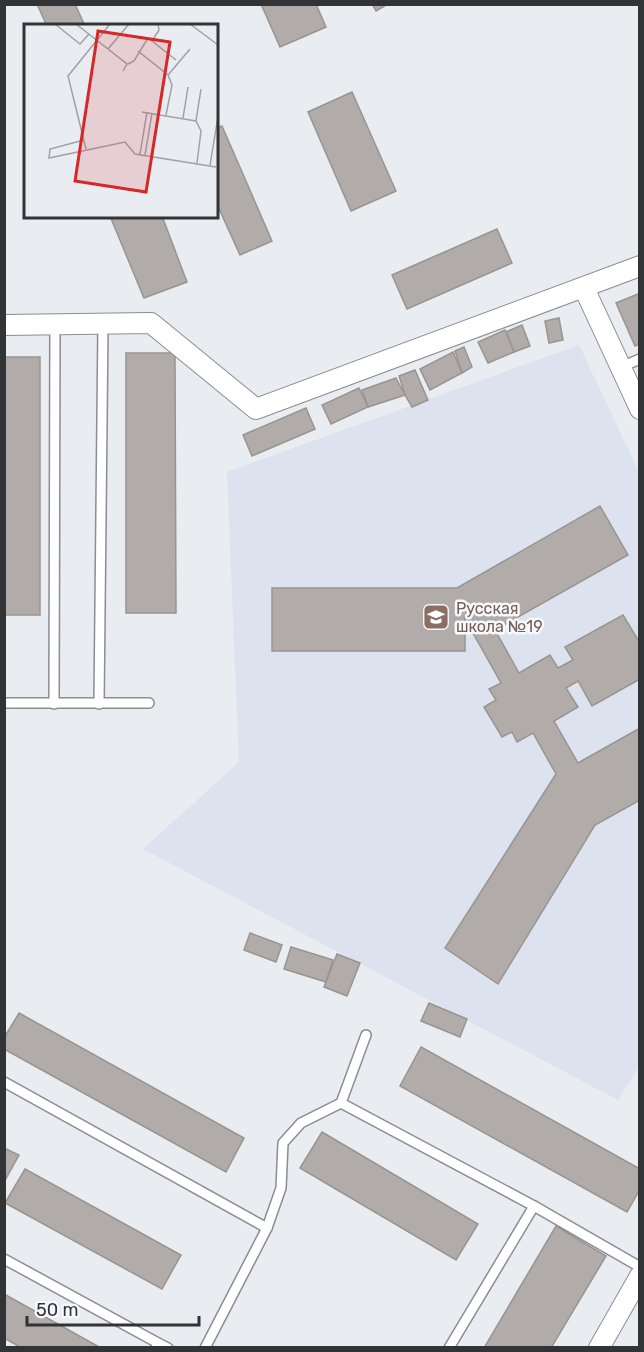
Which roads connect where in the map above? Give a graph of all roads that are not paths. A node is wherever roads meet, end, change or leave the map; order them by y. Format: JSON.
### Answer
{"nodes":[{"id":1,"x":639,"y":266,"type":"edge"},
{"id":2,"x":584,"y":288,"type":"junction"},
{"id":3,"x":55,"y":324,"type":"junction"},
{"id":4,"x":103,"y":324,"type":"junction"},
{"id":5,"x":4,"y":325,"type":"edge"},
{"id":6,"x":639,"y":359,"type":"edge"},
{"id":7,"x":621,"y":367,"type":"junction"},
{"id":8,"x":639,"y":409,"type":"edge"},
{"id":9,"x":4,"y":703,"type":"edge"},
{"id":10,"x":54,"y":704,"type":"junction"},
{"id":11,"x":99,"y":704,"type":"junction"},
{"id":12,"x":149,"y":704,"type":"dead end"},
{"id":13,"x":366,"y":1035,"type":"dead end"},
{"id":14,"x":4,"y":1082,"type":"edge"},
{"id":15,"x":341,"y":1103,"type":"junction"},
{"id":16,"x":534,"y":1206,"type":"junction"},
{"id":17,"x":267,"y":1228,"type":"junction"},
{"id":18,"x":4,"y":1259,"type":"edge"},
{"id":19,"x":639,"y":1267,"type":"edge"},
{"id":20,"x":639,"y":1276,"type":"edge"},
{"id":21,"x":157,"y":1345,"type":"edge"},
{"id":22,"x":168,"y":1347,"type":"edge"},
{"id":23,"x":205,"y":1347,"type":"edge"},
{"id":24,"x":449,"y":1347,"type":"edge"},
{"id":25,"x":599,"y":1347,"type":"edge"}],
"edges":[{"from":1,"to":2,"type":"street"},
{"from":2,"to":4,"type":"street"},
{"from":2,"to":7,"type":"street"},
{"from":3,"to":4,"type":"street"},
{"from":3,"to":5,"type":"street"},
{"from":3,"to":10,"type":"lane"},
{"from":4,"to":11,"type":"lane"},
{"from":6,"to":7,"type":"lane"},
{"from":7,"to":8,"type":"street"},
{"from":9,"to":10,"type":"lane"},
{"from":10,"to":11,"type":"lane"},
{"from":11,"to":12,"type":"lane"},
{"from":13,"to":15,"type":"lane"},
{"from":14,"to":17,"type":"lane"},
{"from":15,"to":16,"type":"lane"},
{"from":15,"to":17,"type":"lane"},
{"from":16,"to":19,"type":"lane"},
{"from":16,"to":24,"type":"lane"},
{"from":17,"to":23,"type":"lane"},
{"from":18,"to":21,"type":"lane"},
{"from":20,"to":25,"type":"street"},
{"from":21,"to":22,"type":"lane"}]}
